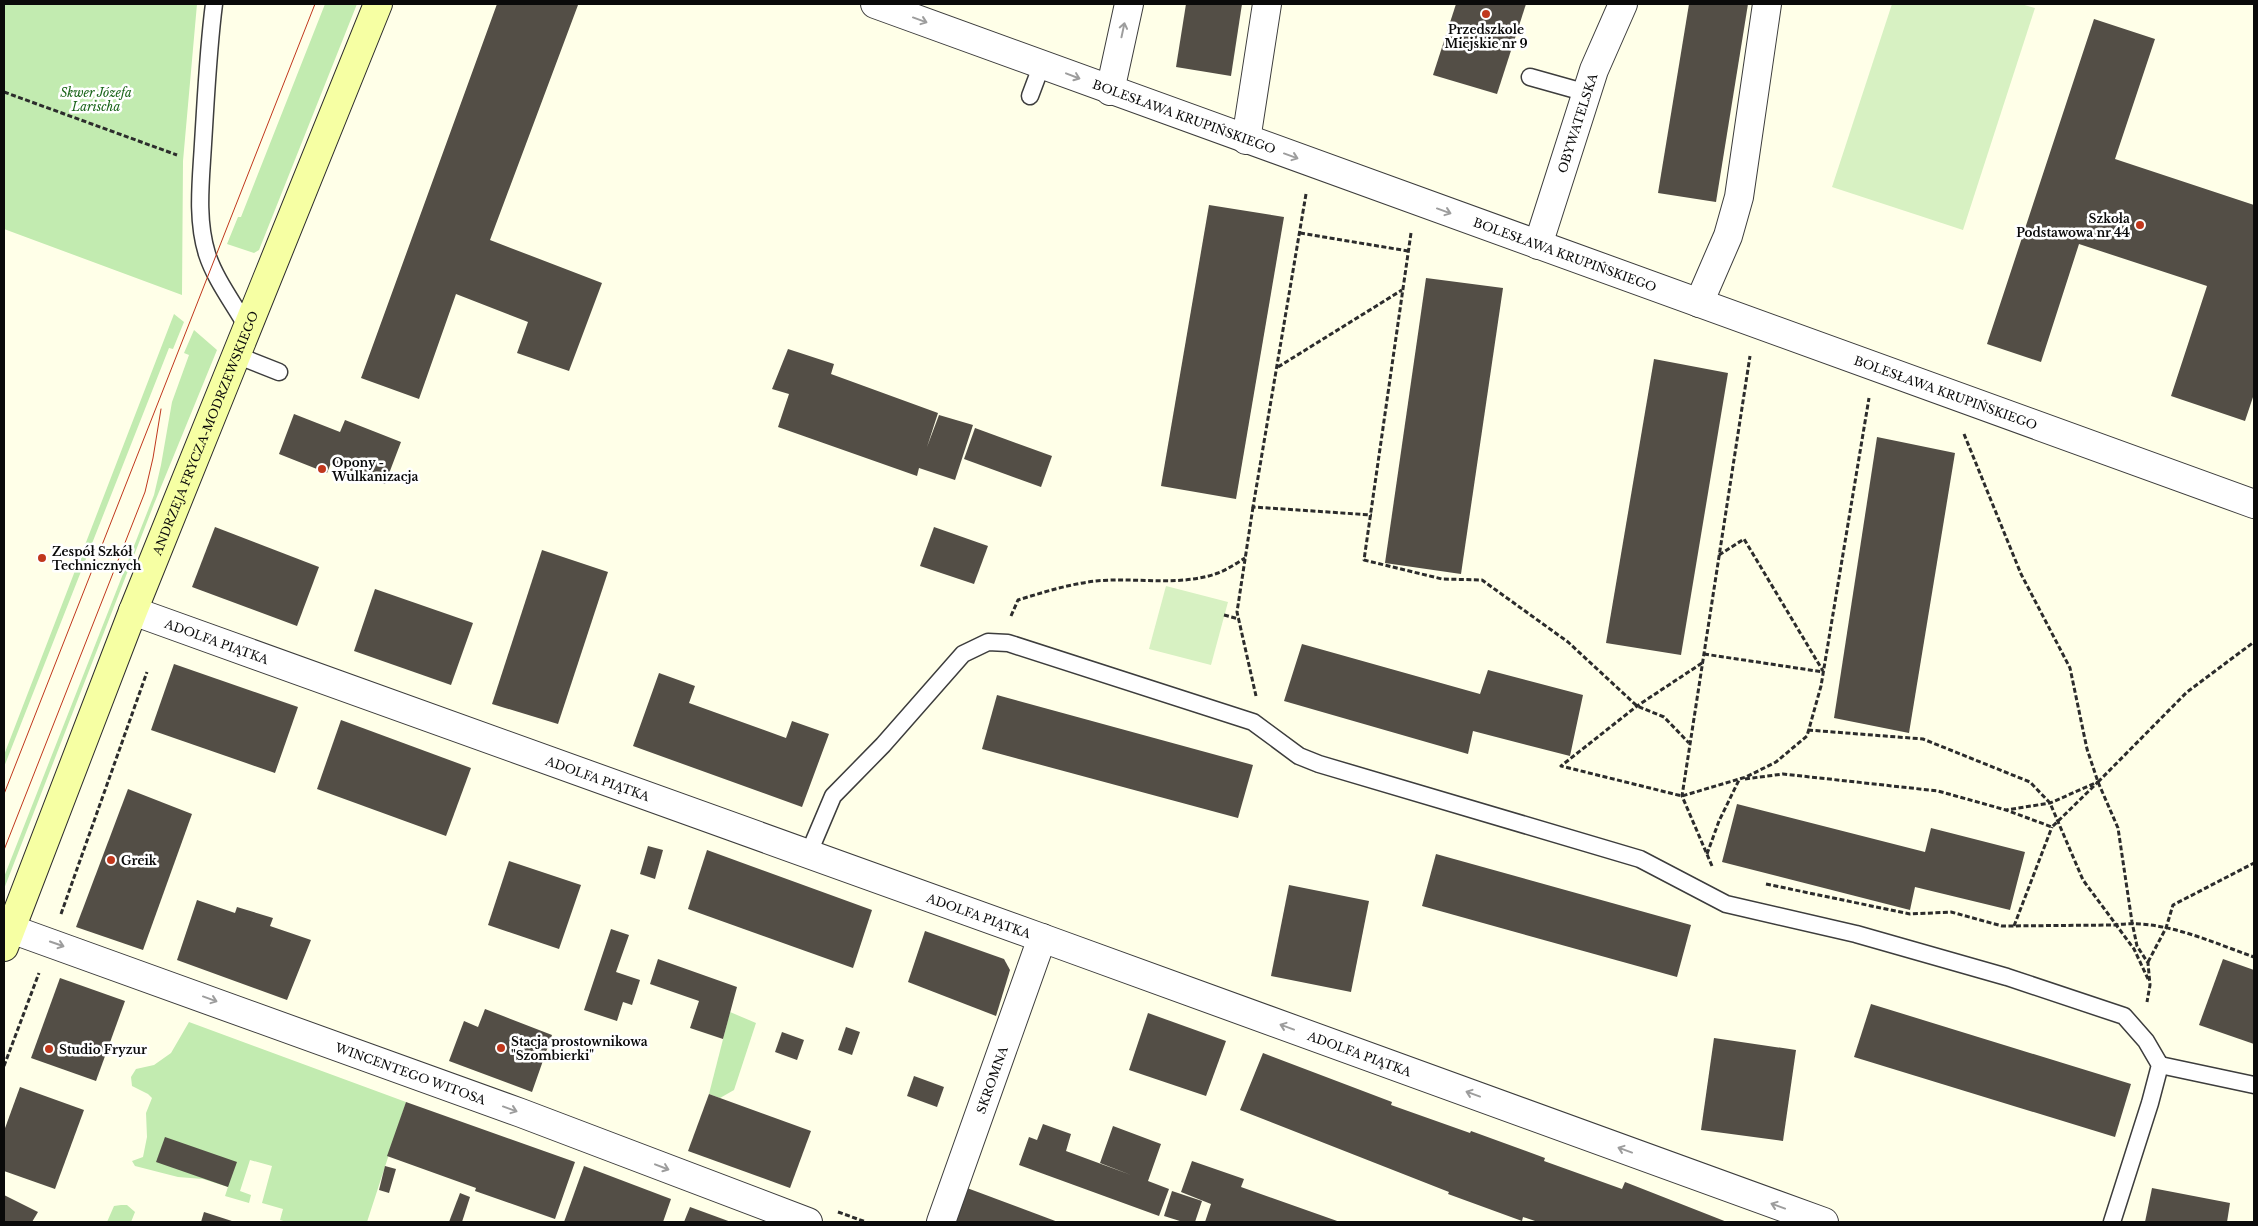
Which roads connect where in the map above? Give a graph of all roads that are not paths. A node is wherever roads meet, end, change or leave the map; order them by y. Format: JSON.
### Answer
{"nodes":[{"id":1,"x":214,"y":4,"type":"edge"},
{"id":2,"x":378,"y":4,"type":"edge"},
{"id":3,"x":874,"y":4,"type":"edge"},
{"id":4,"x":1129,"y":4,"type":"edge"},
{"id":5,"x":1267,"y":4,"type":"edge"},
{"id":6,"x":1622,"y":4,"type":"edge"},
{"id":7,"x":1767,"y":4,"type":"edge"},
{"id":8,"x":1042,"y":64,"type":"junction"},
{"id":9,"x":1530,"y":77,"type":"dead end"},
{"id":10,"x":1110,"y":91,"type":"junction"},
{"id":11,"x":1587,"y":92,"type":"junction"},
{"id":12,"x":1030,"y":96,"type":"dead end"},
{"id":13,"x":1246,"y":140,"type":"junction"},
{"id":14,"x":1538,"y":245,"type":"junction"},
{"id":15,"x":1699,"y":303,"type":"junction"},
{"id":16,"x":247,"y":327,"type":"junction"},
{"id":17,"x":236,"y":356,"type":"junction"},
{"id":18,"x":279,"y":372,"type":"dead end"},
{"id":19,"x":2254,"y":504,"type":"edge"},
{"id":20,"x":133,"y":611,"type":"junction"},
{"id":21,"x":808,"y":855,"type":"junction"},
{"id":22,"x":7,"y":938,"type":"edge"},
{"id":23,"x":1042,"y":938,"type":"junction"},
{"id":24,"x":2160,"y":1065,"type":"junction"},
{"id":25,"x":2254,"y":1085,"type":"edge"},
{"id":26,"x":818,"y":1215,"type":"edge"},
{"id":27,"x":941,"y":1222,"type":"edge"},
{"id":28,"x":1824,"y":1222,"type":"edge"},
{"id":29,"x":2112,"y":1222,"type":"edge"}],
"edges":[{"from":1,"to":16,"type":"lane"},
{"from":2,"to":16,"type":"main road","name":"ANDRZEJA FRYCZA-MODRZEWSKIEGO"},
{"from":3,"to":8,"type":"street","name":"BOLESŁAWA KRUPIŃSKIEGO","one_way":true},
{"from":10,"to":4,"type":"street","one_way":true},
{"from":5,"to":13,"type":"street"},
{"from":6,"to":11,"type":"street","name":"OBYWATELSKA"},
{"from":7,"to":15,"type":"street"},
{"from":8,"to":10,"type":"street","name":"BOLESŁAWA KRUPIŃSKIEGO","one_way":true},
{"from":8,"to":12,"type":"lane"},
{"from":9,"to":11,"type":"lane"},
{"from":10,"to":13,"type":"street","name":"BOLESŁAWA KRUPIŃSKIEGO"},
{"from":11,"to":14,"type":"street","name":"OBYWATELSKA"},
{"from":13,"to":14,"type":"street","name":"BOLESŁAWA KRUPIŃSKIEGO","one_way":true},
{"from":14,"to":15,"type":"street","name":"BOLESŁAWA KRUPIŃSKIEGO"},
{"from":15,"to":19,"type":"street","name":"BOLESŁAWA KRUPIŃSKIEGO"},
{"from":16,"to":17,"type":"main road","name":"ANDRZEJA FRYCZA-MODRZEWSKIEGO"},
{"from":17,"to":18,"type":"lane"},
{"from":17,"to":20,"type":"main road","name":"ANDRZEJA FRYCZA-MODRZEWSKIEGO"},
{"from":20,"to":21,"type":"street","name":"ADOLFA PIĄTKA"},
{"from":20,"to":22,"type":"main road","name":"ANDRZEJA FRYCZA-MODRZEWSKIEGO"},
{"from":21,"to":23,"type":"street","name":"ADOLFA PIĄTKA"},
{"from":21,"to":24,"type":"lane"},
{"from":22,"to":26,"type":"street","name":"WINCENTEGO WITOSA","one_way":true},
{"from":23,"to":27,"type":"street","name":"SKROMNA"},
{"from":28,"to":23,"type":"street","name":"ADOLFA PIĄTKA","one_way":true},
{"from":24,"to":25,"type":"lane"},
{"from":24,"to":29,"type":"lane"}]}
